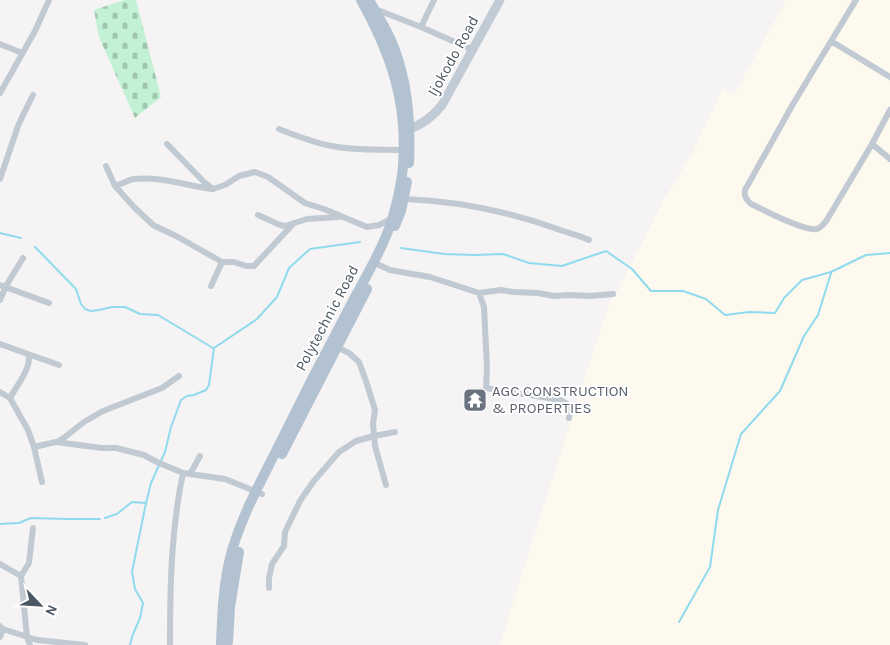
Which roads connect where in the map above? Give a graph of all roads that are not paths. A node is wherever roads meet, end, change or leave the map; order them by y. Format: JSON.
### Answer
{"nodes":[{"id":1,"x":49,"y":0,"type":"edge"},
{"id":2,"x":361,"y":0,"type":"edge"},
{"id":3,"x":434,"y":0,"type":"edge"},
{"id":4,"x":500,"y":0,"type":"edge"},
{"id":5,"x":856,"y":0,"type":"edge"},
{"id":6,"x":372,"y":4,"type":"edge"},
{"id":7,"x":421,"y":27,"type":"junction"},
{"id":8,"x":831,"y":41,"type":"junction"},
{"id":9,"x":0,"y":44,"type":"edge"},
{"id":10,"x":473,"y":50,"type":"junction"},
{"id":11,"x":22,"y":54,"type":"junction"},
{"id":12,"x":890,"y":78,"type":"edge"},
{"id":13,"x":0,"y":93,"type":"edge"},
{"id":14,"x":33,"y":96,"type":"dead end"},
{"id":15,"x":890,"y":110,"type":"edge"},
{"id":16,"x":406,"y":125,"type":"junction"},
{"id":17,"x":279,"y":129,"type":"dead end"},
{"id":18,"x":167,"y":144,"type":"dead end"},
{"id":19,"x":872,"y":144,"type":"junction"},
{"id":20,"x":403,"y":150,"type":"junction"},
{"id":21,"x":890,"y":159,"type":"edge"},
{"id":22,"x":106,"y":166,"type":"dead end"},
{"id":23,"x":0,"y":180,"type":"edge"},
{"id":24,"x":115,"y":186,"type":"junction"},
{"id":25,"x":213,"y":189,"type":"junction"},
{"id":26,"x":404,"y":199,"type":"junction"},
{"id":27,"x":258,"y":215,"type":"dead end"},
{"id":28,"x":342,"y":218,"type":"junction"},
{"id":29,"x":391,"y":219,"type":"junction"},
{"id":30,"x":293,"y":224,"type":"junction"},
{"id":31,"x":589,"y":240,"type":"dead end"},
{"id":32,"x":23,"y":258,"type":"dead end"},
{"id":33,"x":222,"y":262,"type":"junction"},
{"id":34,"x":379,"y":265,"type":"junction"},
{"id":35,"x":3,"y":286,"type":"edge"},
{"id":36,"x":211,"y":286,"type":"dead end"},
{"id":37,"x":479,"y":293,"type":"junction"},
{"id":38,"x":613,"y":294,"type":"dead end"},
{"id":39,"x":0,"y":300,"type":"edge"},
{"id":40,"x":48,"y":303,"type":"dead end"},
{"id":41,"x":0,"y":344,"type":"edge"},
{"id":42,"x":338,"y":347,"type":"junction"},
{"id":43,"x":28,"y":354,"type":"junction"},
{"id":44,"x":59,"y":365,"type":"dead end"},
{"id":45,"x":179,"y":376,"type":"dead end"},
{"id":46,"x":0,"y":392,"type":"edge"},
{"id":47,"x":10,"y":398,"type":"junction"},
{"id":48,"x":570,"y":418,"type":"dead end"},
{"id":49,"x":395,"y":432,"type":"dead end"},
{"id":50,"x":374,"y":436,"type":"junction"},
{"id":51,"x":56,"y":442,"type":"junction"},
{"id":52,"x":34,"y":447,"type":"junction"},
{"id":53,"x":200,"y":456,"type":"dead end"},
{"id":54,"x":186,"y":473,"type":"junction"},
{"id":55,"x":42,"y":482,"type":"dead end"},
{"id":56,"x":386,"y":485,"type":"dead end"},
{"id":57,"x":259,"y":492,"type":"junction"},
{"id":58,"x":33,"y":528,"type":"dead end"},
{"id":59,"x":0,"y":564,"type":"edge"},
{"id":60,"x":21,"y":576,"type":"junction"},
{"id":61,"x":269,"y":588,"type":"dead end"},
{"id":62,"x":1,"y":628,"type":"edge"},
{"id":63,"x":0,"y":637,"type":"edge"},
{"id":64,"x":27,"y":637,"type":"junction"},
{"id":65,"x":30,"y":645,"type":"edge"},
{"id":66,"x":85,"y":645,"type":"edge"},
{"id":67,"x":170,"y":645,"type":"edge"},
{"id":68,"x":221,"y":645,"type":"edge"},
{"id":69,"x":228,"y":645,"type":"edge"}],
"edges":[{"from":1,"to":11,"type":"street"},
{"from":2,"to":16,"type":"main road","name":"Polytechnic Road"},
{"from":3,"to":7,"type":"street"},
{"from":4,"to":10,"type":"main road","name":"Ijokodo Road"},
{"from":5,"to":8,"type":"street"},
{"from":6,"to":7,"type":"street"},
{"from":6,"to":16,"type":"main road","name":"Polytechnic Road"},
{"from":7,"to":10,"type":"street"},
{"from":8,"to":12,"type":"street"},
{"from":8,"to":19,"type":"street"},
{"from":9,"to":11,"type":"street"},
{"from":10,"to":16,"type":"main road","name":"Ijokodo Road"},
{"from":11,"to":13,"type":"street"},
{"from":14,"to":23,"type":"street"},
{"from":15,"to":19,"type":"street"},
{"from":16,"to":20,"type":"main road","name":"Polytechnic Road"},
{"from":16,"to":26,"type":"main road","name":"Polytechnic Road"},
{"from":17,"to":20,"type":"street"},
{"from":18,"to":25,"type":"street"},
{"from":19,"to":21,"type":"street"},
{"from":20,"to":29,"type":"main road","name":"Polytechnic Road"},
{"from":22,"to":24,"type":"street"},
{"from":24,"to":25,"type":"street"},
{"from":24,"to":33,"type":"street"},
{"from":25,"to":28,"type":"street"},
{"from":26,"to":31,"type":"street"},
{"from":26,"to":34,"type":"main road","name":"Polytechnic Road"},
{"from":27,"to":30,"type":"street"},
{"from":28,"to":29,"type":"street"},
{"from":28,"to":30,"type":"street"},
{"from":29,"to":57,"type":"main road","name":"Polytechnic Road"},
{"from":30,"to":33,"type":"street"},
{"from":32,"to":35,"type":"street"},
{"from":33,"to":36,"type":"street"},
{"from":34,"to":37,"type":"street"},
{"from":34,"to":42,"type":"main road","name":"Polytechnic Road"},
{"from":35,"to":39,"type":"street"},
{"from":35,"to":40,"type":"street"},
{"from":37,"to":38,"type":"street"},
{"from":37,"to":48,"type":"street"},
{"from":41,"to":43,"type":"street"},
{"from":42,"to":50,"type":"street"},
{"from":42,"to":57,"type":"main road","name":"Polytechnic Road"},
{"from":43,"to":44,"type":"street"},
{"from":43,"to":47,"type":"street"},
{"from":45,"to":51,"type":"street"},
{"from":46,"to":47,"type":"street"},
{"from":47,"to":52,"type":"street"},
{"from":49,"to":50,"type":"street"},
{"from":50,"to":56,"type":"street"},
{"from":50,"to":61,"type":"street"},
{"from":51,"to":52,"type":"street"},
{"from":51,"to":54,"type":"street"},
{"from":52,"to":55,"type":"street"},
{"from":53,"to":54,"type":"street"},
{"from":54,"to":57,"type":"street"},
{"from":54,"to":67,"type":"street"},
{"from":57,"to":68,"type":"main road","name":"Polytechnic Road"},
{"from":57,"to":69,"type":"main road","name":"Polytechnic Road"},
{"from":58,"to":60,"type":"street"},
{"from":59,"to":60,"type":"street"},
{"from":60,"to":64,"type":"street"},
{"from":62,"to":63,"type":"street"},
{"from":62,"to":64,"type":"street"},
{"from":64,"to":65,"type":"street"},
{"from":64,"to":66,"type":"street"}]}
